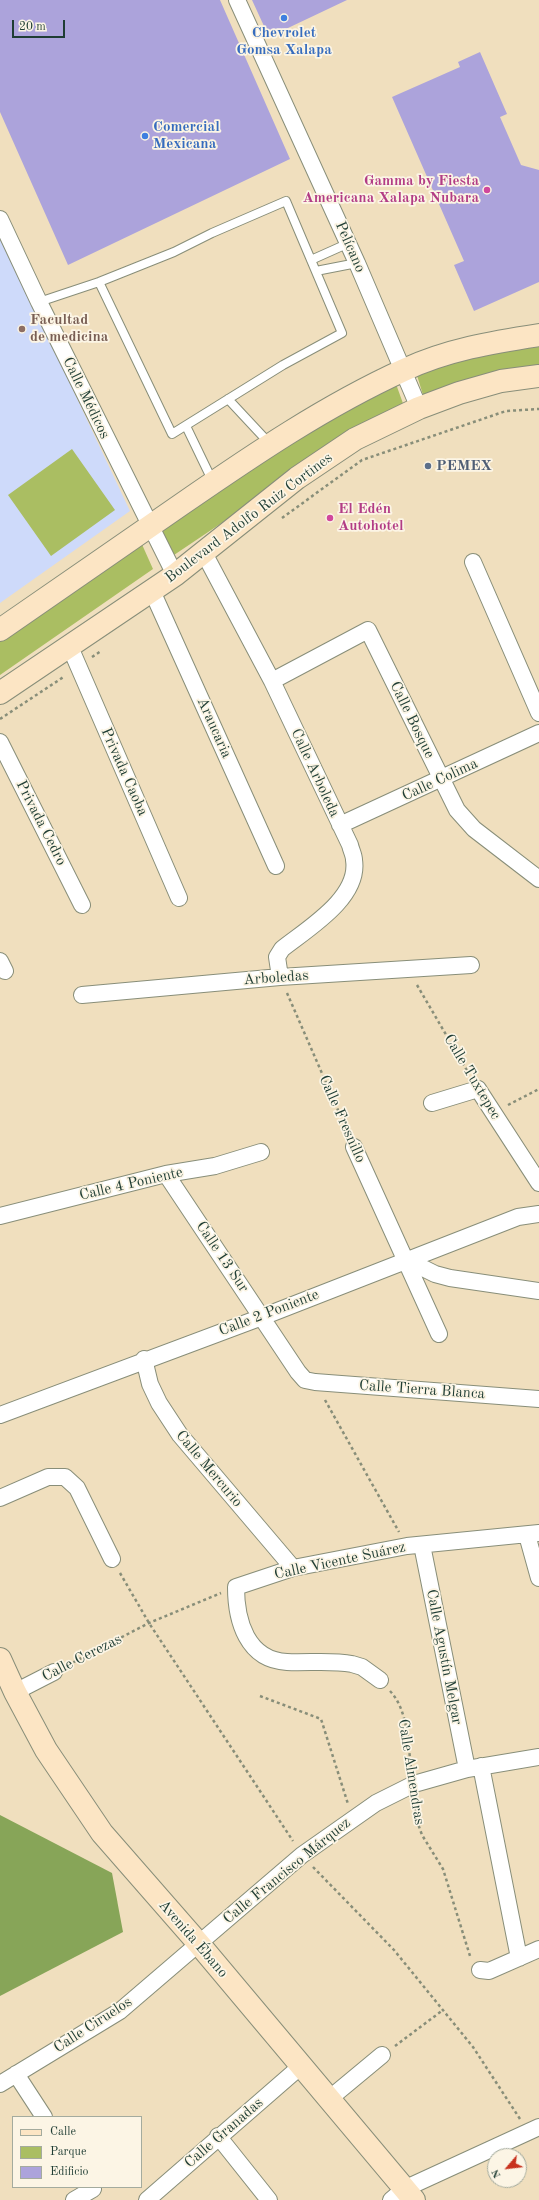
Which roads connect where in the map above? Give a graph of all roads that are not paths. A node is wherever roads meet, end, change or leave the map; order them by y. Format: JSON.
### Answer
{"nodes":[{"id":1,"x":237,"y":0,"type":"edge"},
{"id":2,"x":0,"y":219,"type":"edge"},
{"id":3,"x":349,"y":243,"type":"junction"},
{"id":4,"x":311,"y":260,"type":"junction"},
{"id":5,"x":358,"y":263,"type":"junction"},
{"id":6,"x":316,"y":271,"type":"junction"},
{"id":7,"x":99,"y":282,"type":"junction"},
{"id":8,"x":39,"y":302,"type":"junction"},
{"id":9,"x":539,"y":335,"type":"edge"},
{"id":10,"x":404,"y":369,"type":"junction"},
{"id":11,"x":539,"y":376,"type":"edge"},
{"id":12,"x":228,"y":399,"type":"junction"},
{"id":13,"x":419,"y":408,"type":"junction"},
{"id":14,"x":186,"y":426,"type":"junction"},
{"id":15,"x":271,"y":444,"type":"junction"},
{"id":16,"x":213,"y":482,"type":"junction"},
{"id":17,"x":150,"y":526,"type":"junction"},
{"id":18,"x":204,"y":553,"type":"junction"},
{"id":19,"x":473,"y":562,"type":"dead end"},
{"id":20,"x":176,"y":575,"type":"junction"},
{"id":21,"x":152,"y":591,"type":"junction"},
{"id":22,"x":0,"y":630,"type":"edge"},
{"id":23,"x":70,"y":647,"type":"junction"},
{"id":24,"x":272,"y":680,"type":"junction"},
{"id":25,"x":0,"y":694,"type":"edge"},
{"id":26,"x":539,"y":713,"type":"edge"},
{"id":27,"x":539,"y":733,"type":"edge"},
{"id":28,"x":0,"y":742,"type":"edge"},
{"id":29,"x":441,"y":780,"type":"junction"},
{"id":30,"x":340,"y":825,"type":"junction"},
{"id":31,"x":276,"y":866,"type":"dead end"},
{"id":32,"x":539,"y":879,"type":"edge"},
{"id":33,"x":179,"y":898,"type":"dead end"},
{"id":34,"x":82,"y":905,"type":"dead end"},
{"id":35,"x":471,"y":965,"type":"dead end"},
{"id":36,"x":280,"y":978,"type":"junction"},
{"id":37,"x":82,"y":995,"type":"dead end"},
{"id":38,"x":432,"y":1103,"type":"dead end"},
{"id":39,"x":354,"y":1147,"type":"road end"},
{"id":40,"x":261,"y":1152,"type":"dead end"},
{"id":41,"x":166,"y":1174,"type":"junction"},
{"id":42,"x":539,"y":1183,"type":"edge"},
{"id":43,"x":539,"y":1214,"type":"edge"},
{"id":44,"x":0,"y":1216,"type":"edge"},
{"id":45,"x":407,"y":1260,"type":"junction"},
{"id":46,"x":539,"y":1291,"type":"edge"},
{"id":47,"x":262,"y":1317,"type":"junction"},
{"id":48,"x":439,"y":1334,"type":"dead end"},
{"id":49,"x":144,"y":1359,"type":"junction"},
{"id":50,"x":310,"y":1381,"type":"joint"},
{"id":51,"x":539,"y":1399,"type":"edge"},
{"id":52,"x":0,"y":1415,"type":"edge"},
{"id":53,"x":0,"y":1498,"type":"edge"},
{"id":54,"x":533,"y":1534,"type":"edge"},
{"id":55,"x":415,"y":1545,"type":"junction"},
{"id":56,"x":112,"y":1559,"type":"dead end"},
{"id":57,"x":293,"y":1568,"type":"junction"},
{"id":58,"x":539,"y":1578,"type":"edge"},
{"id":59,"x":0,"y":1659,"type":"edge"},
{"id":60,"x":54,"y":1672,"type":"road end"},
{"id":61,"x":380,"y":1680,"type":"road end"},
{"id":62,"x":15,"y":1692,"type":"junction"},
{"id":63,"x":539,"y":1757,"type":"edge"},
{"id":64,"x":474,"y":1768,"type":"junction"},
{"id":65,"x":199,"y":1944,"type":"junction"},
{"id":66,"x":539,"y":1949,"type":"edge"},
{"id":67,"x":519,"y":1958,"type":"junction"},
{"id":68,"x":480,"y":1970,"type":"road end"},
{"id":69,"x":382,"y":2055,"type":"road end"},
{"id":70,"x":301,"y":2066,"type":"junction"},
{"id":71,"x":16,"y":2074,"type":"junction"},
{"id":72,"x":0,"y":2084,"type":"edge"},
{"id":73,"x":329,"y":2099,"type":"junction"},
{"id":74,"x":43,"y":2116,"type":"edge"},
{"id":75,"x":539,"y":2127,"type":"edge"},
{"id":76,"x":218,"y":2136,"type":"junction"},
{"id":77,"x":96,"y":2192,"type":"edge"},
{"id":78,"x":403,"y":2196,"type":"edge"},
{"id":79,"x":74,"y":2200,"type":"edge"},
{"id":80,"x":147,"y":2200,"type":"edge"},
{"id":81,"x":269,"y":2200,"type":"edge"}],
"edges":[{"from":1,"to":3,"type":"street","name":"Pelícano"},
{"from":2,"to":8,"type":"street","name":"Calle Médicos"},
{"from":3,"to":4,"type":"lane"},
{"from":3,"to":5,"type":"street","name":"Pelícano"},
{"from":4,"to":6,"type":"lane"},
{"from":4,"to":7,"type":"lane"},
{"from":5,"to":6,"type":"lane"},
{"from":5,"to":10,"type":"street","name":"Pelícano"},
{"from":6,"to":12,"type":"lane"},
{"from":7,"to":8,"type":"lane"},
{"from":7,"to":14,"type":"lane"},
{"from":8,"to":17,"type":"street","name":"Calle Médicos"},
{"from":9,"to":10,"type":"main road"},
{"from":10,"to":13,"type":"street","name":"Pelícano"},
{"from":10,"to":15,"type":"main road"},
{"from":11,"to":13,"type":"main road","name":"Boulevard Adolfo Ruiz Cortines"},
{"from":12,"to":14,"type":"lane"},
{"from":12,"to":15,"type":"lane"},
{"from":13,"to":18,"type":"main road","name":"Boulevard Adolfo Ruiz Cortines"},
{"from":14,"to":16,"type":"lane"},
{"from":15,"to":16,"type":"main road"},
{"from":16,"to":17,"type":"main road"},
{"from":17,"to":20,"type":"street","name":"Calle Médicos"},
{"from":17,"to":22,"type":"main road"},
{"from":18,"to":20,"type":"main road","name":"Boulevard Adolfo Ruiz Cortines"},
{"from":18,"to":24,"type":"street","name":"Calle Arboleda"},
{"from":19,"to":26,"type":"street"},
{"from":20,"to":21,"type":"main road","name":"Boulevard Adolfo Ruiz Cortines"},
{"from":21,"to":23,"type":"main road","name":"Boulevard Adolfo Ruiz Cortines"},
{"from":21,"to":31,"type":"street","name":"Araucaria"},
{"from":23,"to":25,"type":"main road","name":"Boulevard Adolfo Ruiz Cortines"},
{"from":23,"to":33,"type":"street","name":"Privada Caoba"},
{"from":24,"to":29,"type":"street","name":"Calle Bosque"},
{"from":24,"to":30,"type":"street","name":"Calle Arboleda"},
{"from":27,"to":29,"type":"street","name":"Calle Colima"},
{"from":28,"to":34,"type":"street","name":"Privada Cedro"},
{"from":29,"to":30,"type":"street","name":"Calle Colima"},
{"from":29,"to":32,"type":"street","name":"Calle Bosque"},
{"from":30,"to":36,"type":"street","name":"Calle Arboleda"},
{"from":35,"to":36,"type":"street","name":"Arboledas"},
{"from":36,"to":37,"type":"street","name":"Arboledas"},
{"from":38,"to":42,"type":"street","name":"Calle Tuxtepec"},
{"from":39,"to":45,"type":"street","name":"Calle Fresnillo"},
{"from":40,"to":41,"type":"street","name":"Calle 4 Poniente"},
{"from":41,"to":44,"type":"street","name":"Calle 4 Poniente"},
{"from":41,"to":47,"type":"street","name":"Calle 13 Sur"},
{"from":43,"to":45,"type":"street","name":"Calle 2 Poniente"},
{"from":45,"to":46,"type":"street"},
{"from":45,"to":47,"type":"street","name":"Calle 2 Poniente"},
{"from":45,"to":48,"type":"street","name":"Calle Fresnillo"},
{"from":47,"to":49,"type":"street","name":"Calle 2 Poniente"},
{"from":47,"to":50,"type":"street","name":"Calle 13 Sur"},
{"from":49,"to":52,"type":"street","name":"Calle 2 Poniente"},
{"from":49,"to":57,"type":"street","name":"Calle Mercurio"},
{"from":50,"to":51,"type":"street","name":"Calle Tierra Blanca"},
{"from":53,"to":56,"type":"street"},
{"from":54,"to":55,"type":"street","name":"Calle Vicente Suárez"},
{"from":54,"to":58,"type":"street"},
{"from":55,"to":57,"type":"street","name":"Calle Vicente Suárez"},
{"from":55,"to":64,"type":"street","name":"Calle Agustín Melgar"},
{"from":57,"to":61,"type":"street","name":"Calle Vicente Suárez"},
{"from":59,"to":62,"type":"main road","name":"Avenida Ébano"},
{"from":60,"to":62,"type":"street","name":"Calle Cerezas"},
{"from":62,"to":65,"type":"main road","name":"Avenida Ébano"},
{"from":63,"to":64,"type":"street","name":"Calle Francisco Márquez"},
{"from":64,"to":65,"type":"street","name":"Calle Francisco Márquez"},
{"from":64,"to":67,"type":"street","name":"Calle Agustín Melgar"},
{"from":65,"to":70,"type":"main road","name":"Avenida Ébano"},
{"from":65,"to":71,"type":"street","name":"Calle Ciruelos"},
{"from":66,"to":67,"type":"street"},
{"from":67,"to":68,"type":"street"},
{"from":69,"to":73,"type":"street"},
{"from":70,"to":73,"type":"main road","name":"Avenida Ébano"},
{"from":70,"to":76,"type":"street","name":"Calle Granadas"},
{"from":71,"to":72,"type":"street","name":"Calle Ciruelos"},
{"from":71,"to":74,"type":"street"},
{"from":73,"to":78,"type":"main road","name":"Avenida Ébano"},
{"from":75,"to":78,"type":"street"},
{"from":76,"to":80,"type":"street","name":"Calle Granadas"},
{"from":76,"to":81,"type":"street"},
{"from":77,"to":79,"type":"street"}]}
